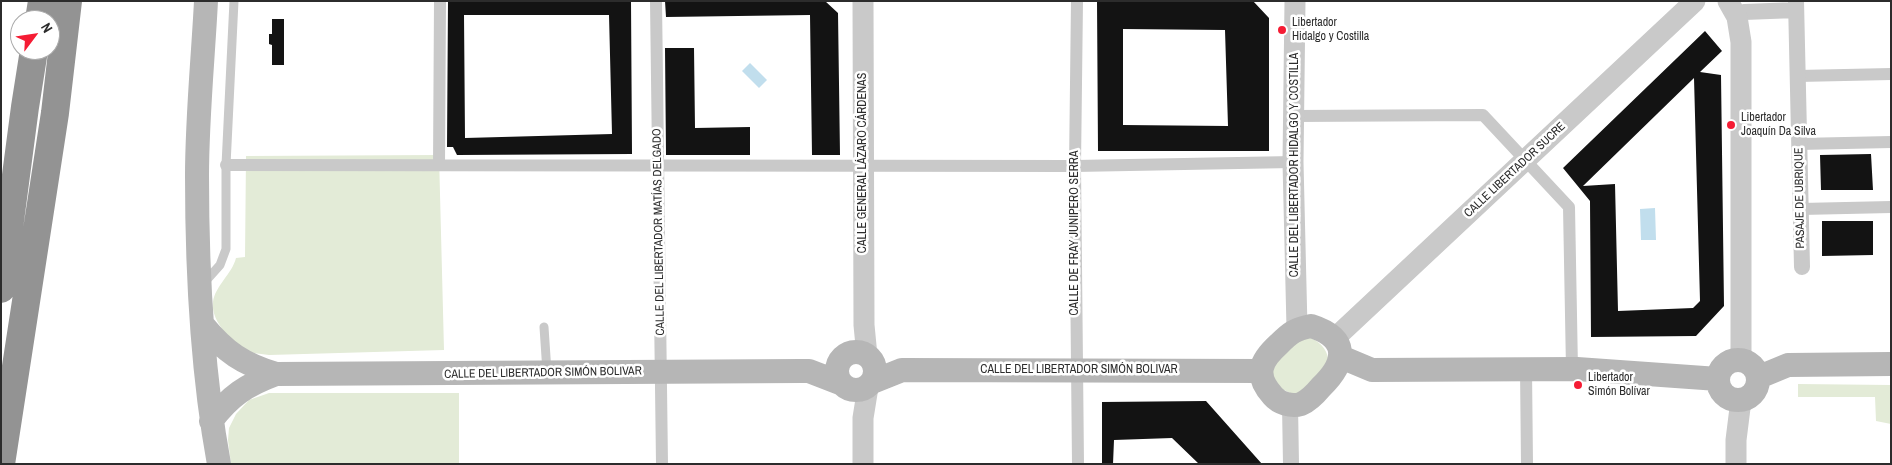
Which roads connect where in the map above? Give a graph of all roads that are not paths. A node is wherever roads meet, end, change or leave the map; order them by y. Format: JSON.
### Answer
{"nodes":[{"id":1,"x":68,"y":1,"type":"edge"},
{"id":2,"x":80,"y":1,"type":"edge"},
{"id":3,"x":206,"y":1,"type":"edge"},
{"id":4,"x":234,"y":1,"type":"edge"},
{"id":5,"x":440,"y":1,"type":"edge"},
{"id":6,"x":656,"y":1,"type":"edge"},
{"id":7,"x":863,"y":1,"type":"edge"},
{"id":8,"x":1076,"y":1,"type":"edge"},
{"id":9,"x":1295,"y":1,"type":"edge"},
{"id":10,"x":1695,"y":1,"type":"edge"},
{"id":11,"x":1705,"y":1,"type":"edge"},
{"id":12,"x":1728,"y":6,"type":"edge"},
{"id":13,"x":1796,"y":6,"type":"edge"},
{"id":14,"x":27,"y":60,"type":"edge"},
{"id":15,"x":32,"y":60,"type":"edge"},
{"id":16,"x":1891,"y":74,"type":"edge"},
{"id":17,"x":1798,"y":76,"type":"junction"},
{"id":18,"x":25,"y":107,"type":"junction"},
{"id":19,"x":55,"y":114,"type":"junction"},
{"id":20,"x":1294,"y":116,"type":"junction"},
{"id":21,"x":1891,"y":142,"type":"edge"},
{"id":22,"x":1799,"y":144,"type":"junction"},
{"id":23,"x":1525,"y":161,"type":"junction"},
{"id":24,"x":1294,"y":162,"type":"junction"},
{"id":25,"x":226,"y":165,"type":"junction"},
{"id":26,"x":439,"y":165,"type":"junction"},
{"id":27,"x":658,"y":166,"type":"junction"},
{"id":28,"x":862,"y":166,"type":"junction"},
{"id":29,"x":1075,"y":166,"type":"junction"},
{"id":30,"x":1891,"y":207,"type":"edge"},
{"id":31,"x":1801,"y":209,"type":"junction"},
{"id":32,"x":1802,"y":267,"type":"dead end"},
{"id":33,"x":200,"y":288,"type":"junction"},
{"id":34,"x":1,"y":289,"type":"edge"},
{"id":35,"x":203,"y":325,"type":"junction"},
{"id":36,"x":544,"y":327,"type":"dead end"},
{"id":37,"x":1297,"y":328,"type":"junction"},
{"id":38,"x":1338,"y":348,"type":"junction"},
{"id":39,"x":1741,"y":359,"type":"junction"},
{"id":40,"x":1891,"y":364,"type":"edge"},
{"id":41,"x":1526,"y":369,"type":"junction"},
{"id":42,"x":1572,"y":369,"type":"junction"},
{"id":43,"x":1076,"y":370,"type":"junction"},
{"id":44,"x":857,"y":371,"type":"junction"},
{"id":45,"x":1261,"y":371,"type":"junction"},
{"id":46,"x":546,"y":372,"type":"junction"},
{"id":47,"x":661,"y":372,"type":"junction"},
{"id":48,"x":276,"y":374,"type":"junction"},
{"id":49,"x":1759,"y":377,"type":"junction"},
{"id":50,"x":1718,"y":379,"type":"junction"},
{"id":51,"x":1741,"y":400,"type":"junction"},
{"id":52,"x":1290,"y":405,"type":"junction"},
{"id":53,"x":211,"y":421,"type":"junction"},
{"id":54,"x":1,"y":464,"type":"edge"},
{"id":55,"x":219,"y":464,"type":"edge"},
{"id":56,"x":662,"y":464,"type":"edge"},
{"id":57,"x":863,"y":464,"type":"edge"},
{"id":58,"x":1078,"y":464,"type":"edge"},
{"id":59,"x":1290,"y":464,"type":"edge"},
{"id":60,"x":1527,"y":464,"type":"edge"},
{"id":61,"x":1736,"y":464,"type":"edge"}],
"edges":[{"from":1,"to":19,"type":"highway"},
{"from":2,"to":19,"type":"highway"},
{"from":3,"to":33,"type":"main road"},
{"from":4,"to":25,"type":"lane"},
{"from":5,"to":26,"type":"street"},
{"from":6,"to":27,"type":"street","name":"CALLE DEL LIBERTADOR MATÍAS DELGADO"},
{"from":7,"to":28,"type":"street","name":"CALLE GENERAL LÁZARO CÁRDENAS"},
{"from":8,"to":29,"type":"street","name":"CALLE DE FRAY JUNIPERO SERRA"},
{"from":9,"to":20,"type":"street","name":"CALLE DEL LIBERTADOR HIDALGO Y COSTILLA"},
{"from":10,"to":23,"type":"street","name":"CALLE LIBERTADOR SUCRE"},
{"from":11,"to":12,"type":"street"},
{"from":12,"to":13,"type":"street","name":"PASAJE DE UBRIQUE"},
{"from":12,"to":39,"type":"street"},
{"from":13,"to":17,"type":"street","name":"PASAJE DE UBRIQUE"},
{"from":14,"to":18,"type":"highway"},
{"from":15,"to":18,"type":"highway"},
{"from":16,"to":17,"type":"street"},
{"from":17,"to":22,"type":"street","name":"PASAJE DE UBRIQUE"},
{"from":18,"to":34,"type":"highway"},
{"from":19,"to":54,"type":"highway"},
{"from":20,"to":23,"type":"street"},
{"from":20,"to":24,"type":"street","name":"CALLE DEL LIBERTADOR HIDALGO Y COSTILLA"},
{"from":21,"to":22,"type":"street"},
{"from":22,"to":31,"type":"street","name":"PASAJE DE UBRIQUE"},
{"from":23,"to":38,"type":"street","name":"CALLE LIBERTADOR SUCRE"},
{"from":23,"to":42,"type":"street"},
{"from":24,"to":29,"type":"street"},
{"from":24,"to":37,"type":"street","name":"CALLE DEL LIBERTADOR HIDALGO Y COSTILLA"},
{"from":25,"to":26,"type":"street"},
{"from":25,"to":33,"type":"lane"},
{"from":26,"to":27,"type":"street"},
{"from":27,"to":28,"type":"street"},
{"from":27,"to":47,"type":"street","name":"CALLE DEL LIBERTADOR MATÍAS DELGADO"},
{"from":28,"to":29,"type":"street"},
{"from":28,"to":44,"type":"street","name":"CALLE GENERAL LÁZARO CÁRDENAS"},
{"from":29,"to":43,"type":"street","name":"CALLE DE FRAY JUNIPERO SERRA"},
{"from":30,"to":31,"type":"street"},
{"from":31,"to":32,"type":"street","name":"PASAJE DE UBRIQUE"},
{"from":33,"to":35,"type":"main road"},
{"from":35,"to":48,"type":"main road","name":"CALLE DEL LIBERTADOR SIMÓN BOLIVAR"},
{"from":35,"to":53,"type":"main road"},
{"from":36,"to":46,"type":"lane"},
{"from":37,"to":38,"type":"main road"},
{"from":37,"to":45,"type":"main road"},
{"from":38,"to":41,"type":"main road"},
{"from":38,"to":52,"type":"main road"},
{"from":39,"to":49,"type":"main road"},
{"from":39,"to":50,"type":"main road"},
{"from":40,"to":49,"type":"main road"},
{"from":41,"to":42,"type":"main road"},
{"from":41,"to":60,"type":"street"},
{"from":42,"to":50,"type":"main road"},
{"from":43,"to":44,"type":"main road","name":"CALLE DEL LIBERTADOR SIMÓN BOLIVAR"},
{"from":43,"to":45,"type":"main road","name":"CALLE DEL LIBERTADOR SIMÓN BOLIVAR"},
{"from":43,"to":58,"type":"street","name":"CALLE DE FRAY JUNIPERO SERRA"},
{"from":44,"to":47,"type":"main road","name":"CALLE DEL LIBERTADOR SIMÓN BOLIVAR"},
{"from":44,"to":57,"type":"street","name":"CALLE GENERAL LÁZARO CÁRDENAS"},
{"from":45,"to":52,"type":"main road"},
{"from":46,"to":47,"type":"main road","name":"CALLE DEL LIBERTADOR SIMÓN BOLIVAR"},
{"from":46,"to":48,"type":"main road","name":"CALLE DEL LIBERTADOR SIMÓN BOLIVAR"},
{"from":47,"to":56,"type":"street","name":"CALLE DEL LIBERTADOR MATÍAS DELGADO"},
{"from":48,"to":53,"type":"main road","name":"CALLE DEL LIBERTADOR SIMÓN BOLIVAR"},
{"from":49,"to":51,"type":"main road"},
{"from":50,"to":51,"type":"main road"},
{"from":51,"to":61,"type":"street"},
{"from":52,"to":59,"type":"street"},
{"from":53,"to":55,"type":"main road"}]}
